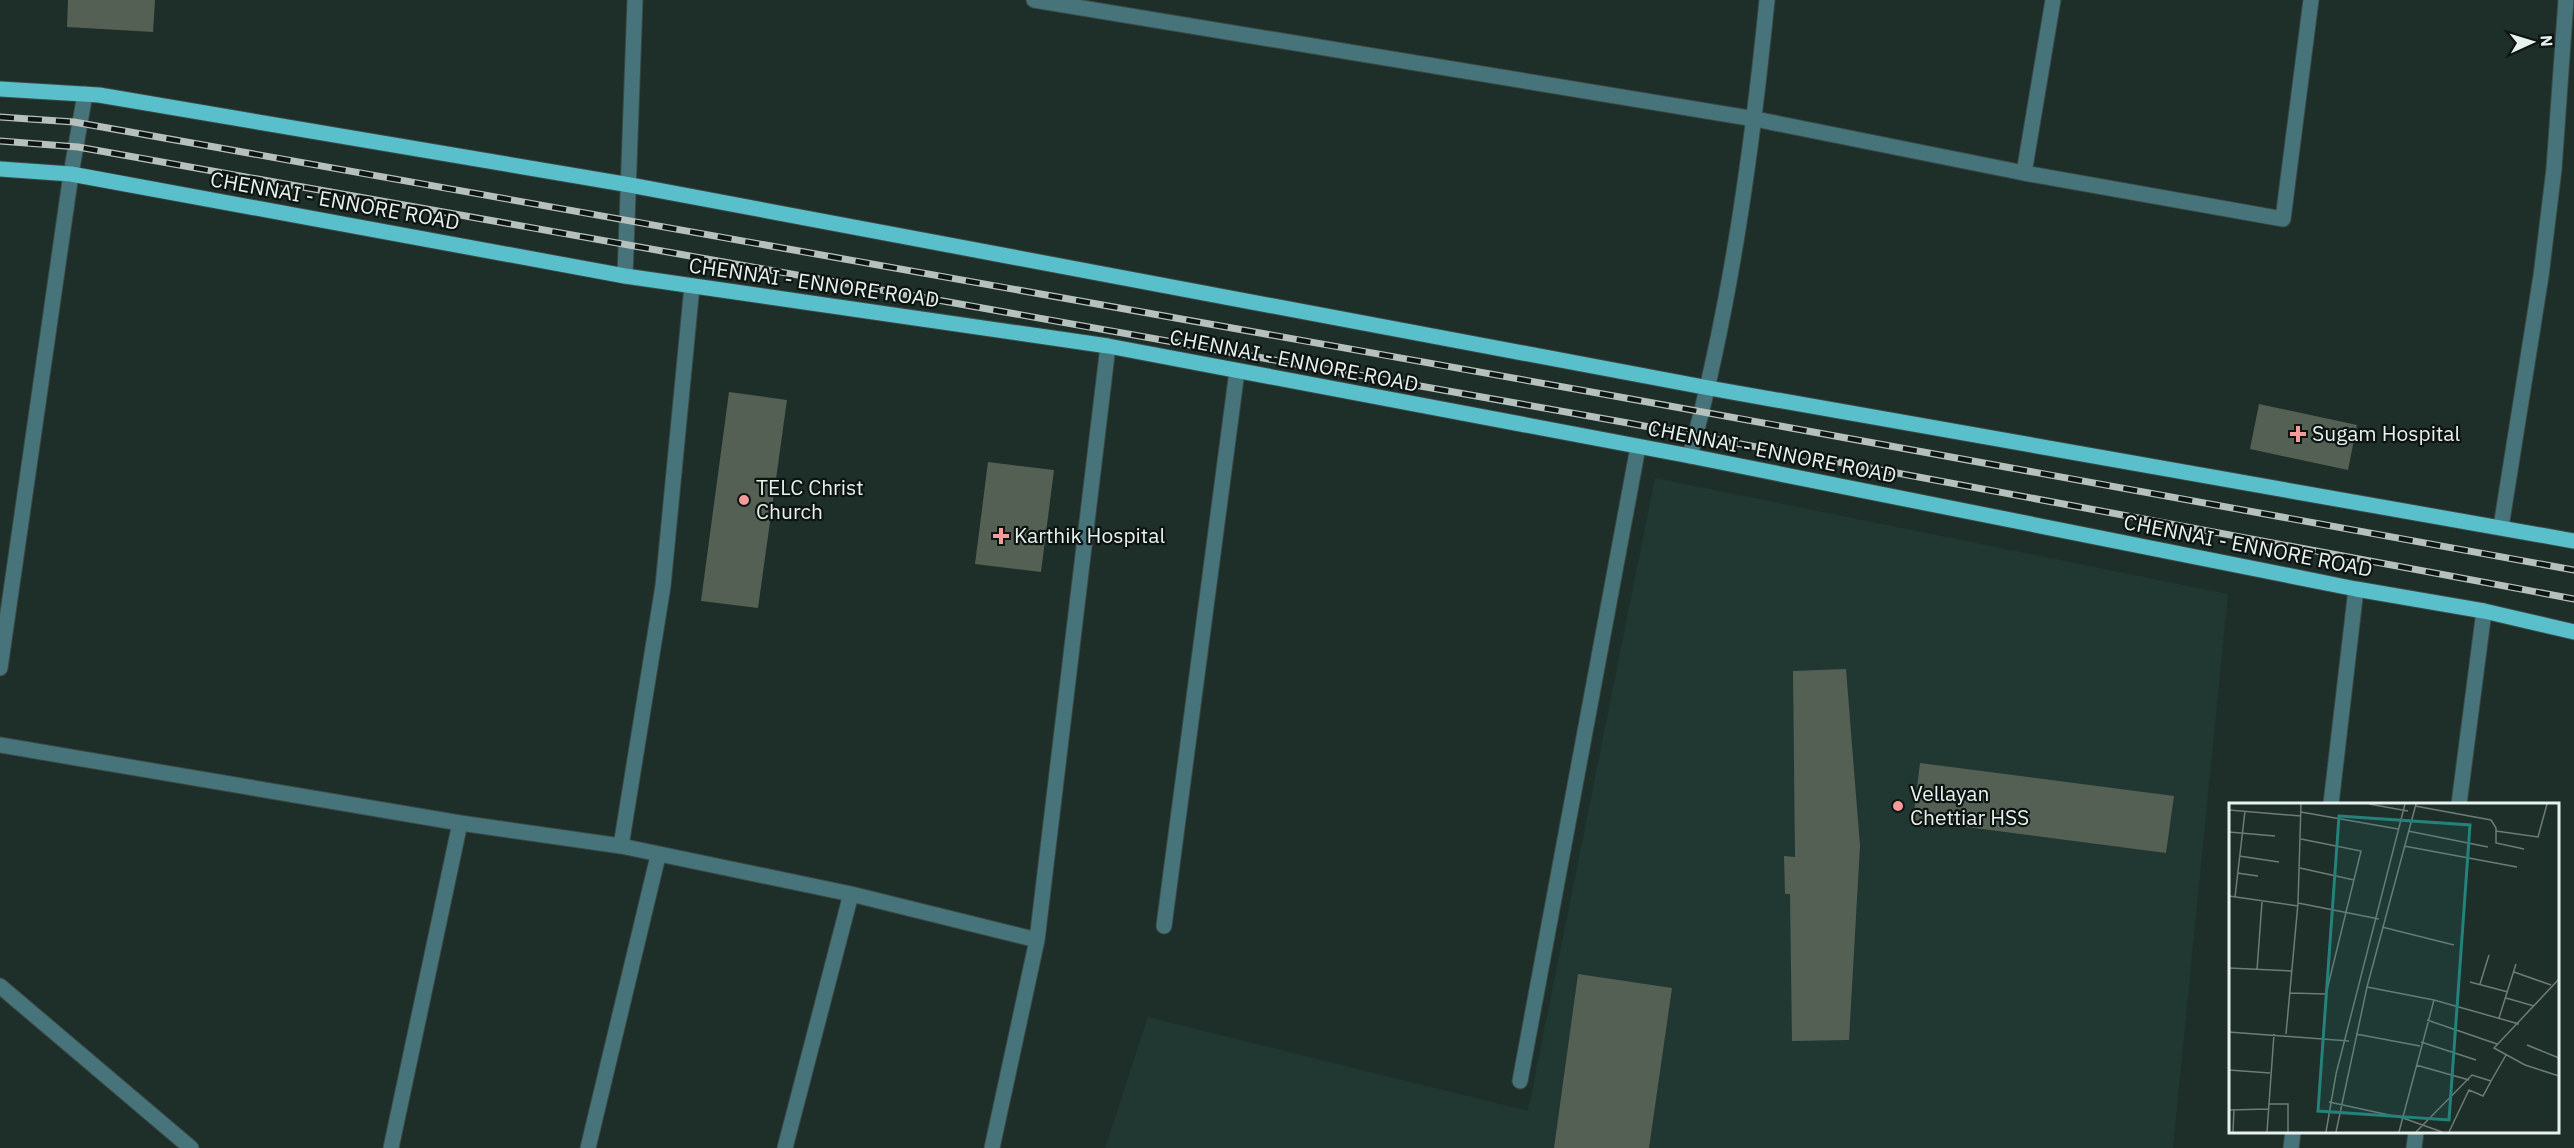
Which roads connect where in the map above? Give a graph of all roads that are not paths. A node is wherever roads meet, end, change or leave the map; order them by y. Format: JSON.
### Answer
{"nodes":[{"id":1,"x":635,"y":0,"type":"edge"},
{"id":2,"x":1034,"y":0,"type":"edge"},
{"id":3,"x":1767,"y":0,"type":"edge"},
{"id":4,"x":2053,"y":0,"type":"edge"},
{"id":5,"x":2311,"y":0,"type":"edge"},
{"id":6,"x":2566,"y":0,"type":"edge"},
{"id":7,"x":0,"y":89,"type":"edge"},
{"id":8,"x":86,"y":94,"type":"junction"},
{"id":9,"x":1755,"y":119,"type":"junction"},
{"id":10,"x":0,"y":169,"type":"edge"},
{"id":11,"x":2024,"y":173,"type":"junction"},
{"id":12,"x":71,"y":174,"type":"junction"},
{"id":13,"x":630,"y":185,"type":"junction"},
{"id":14,"x":625,"y":276,"type":"junction"},
{"id":15,"x":692,"y":286,"type":"junction"},
{"id":16,"x":1108,"y":346,"type":"junction"},
{"id":17,"x":1237,"y":371,"type":"junction"},
{"id":18,"x":1709,"y":388,"type":"junction"},
{"id":19,"x":1638,"y":447,"type":"junction"},
{"id":20,"x":1690,"y":456,"type":"junction"},
{"id":21,"x":2501,"y":527,"type":"junction"},
{"id":22,"x":2574,"y":541,"type":"edge"},
{"id":23,"x":2356,"y":589,"type":"junction"},
{"id":24,"x":2484,"y":611,"type":"junction"},
{"id":25,"x":2574,"y":632,"type":"edge"},
{"id":26,"x":0,"y":668,"type":"edge"},
{"id":27,"x":0,"y":745,"type":"edge"},
{"id":28,"x":2331,"y":803,"type":"edge"},
{"id":29,"x":2459,"y":803,"type":"edge"},
{"id":30,"x":460,"y":823,"type":"junction"},
{"id":31,"x":621,"y":846,"type":"junction"},
{"id":32,"x":658,"y":855,"type":"junction"},
{"id":33,"x":851,"y":894,"type":"junction"},
{"id":34,"x":1164,"y":926,"type":"dead end"},
{"id":35,"x":1037,"y":940,"type":"junction"},
{"id":36,"x":0,"y":986,"type":"edge"},
{"id":37,"x":1520,"y":1082,"type":"dead end"},
{"id":38,"x":2293,"y":1133,"type":"edge"},
{"id":39,"x":2416,"y":1133,"type":"edge"},
{"id":40,"x":191,"y":1148,"type":"edge"},
{"id":41,"x":392,"y":1148,"type":"edge"},
{"id":42,"x":588,"y":1148,"type":"edge"},
{"id":43,"x":785,"y":1148,"type":"edge"},
{"id":44,"x":992,"y":1148,"type":"edge"},
{"id":45,"x":2291,"y":1148,"type":"edge"},
{"id":46,"x":2414,"y":1148,"type":"edge"}],
"edges":[{"from":1,"to":13,"type":"street"},
{"from":2,"to":9,"type":"street"},
{"from":3,"to":9,"type":"street"},
{"from":4,"to":11,"type":"street"},
{"from":5,"to":11,"type":"street"},
{"from":6,"to":21,"type":"street"},
{"from":7,"to":8,"type":"main road"},
{"from":8,"to":12,"type":"street"},
{"from":8,"to":13,"type":"main road"},
{"from":9,"to":11,"type":"street"},
{"from":9,"to":18,"type":"street"},
{"from":10,"to":12,"type":"main road","name":"CHENNAI - ENNORE ROAD"},
{"from":12,"to":14,"type":"main road","name":"CHENNAI - ENNORE ROAD"},
{"from":12,"to":26,"type":"street"},
{"from":13,"to":14,"type":"street"},
{"from":13,"to":18,"type":"main road"},
{"from":14,"to":15,"type":"main road","name":"CHENNAI - ENNORE ROAD"},
{"from":15,"to":16,"type":"main road","name":"CHENNAI - ENNORE ROAD"},
{"from":15,"to":31,"type":"street"},
{"from":16,"to":17,"type":"main road","name":"CHENNAI - ENNORE ROAD"},
{"from":16,"to":35,"type":"street"},
{"from":17,"to":19,"type":"main road","name":"CHENNAI - ENNORE ROAD"},
{"from":17,"to":34,"type":"street"},
{"from":18,"to":20,"type":"street"},
{"from":18,"to":21,"type":"main road"},
{"from":19,"to":20,"type":"main road","name":"CHENNAI - ENNORE ROAD"},
{"from":19,"to":37,"type":"street"},
{"from":20,"to":23,"type":"main road","name":"CHENNAI - ENNORE ROAD"},
{"from":21,"to":22,"type":"main road"},
{"from":23,"to":24,"type":"main road","name":"CHENNAI - ENNORE ROAD"},
{"from":23,"to":28,"type":"street"},
{"from":24,"to":25,"type":"main road","name":"CHENNAI - ENNORE ROAD"},
{"from":24,"to":29,"type":"street"},
{"from":27,"to":30,"type":"street"},
{"from":30,"to":31,"type":"street"},
{"from":30,"to":41,"type":"street"},
{"from":31,"to":32,"type":"street"},
{"from":32,"to":33,"type":"street"},
{"from":32,"to":42,"type":"street"},
{"from":33,"to":35,"type":"street"},
{"from":33,"to":43,"type":"street"},
{"from":35,"to":44,"type":"street"},
{"from":36,"to":40,"type":"street"},
{"from":38,"to":45,"type":"street"},
{"from":39,"to":46,"type":"street"}]}
